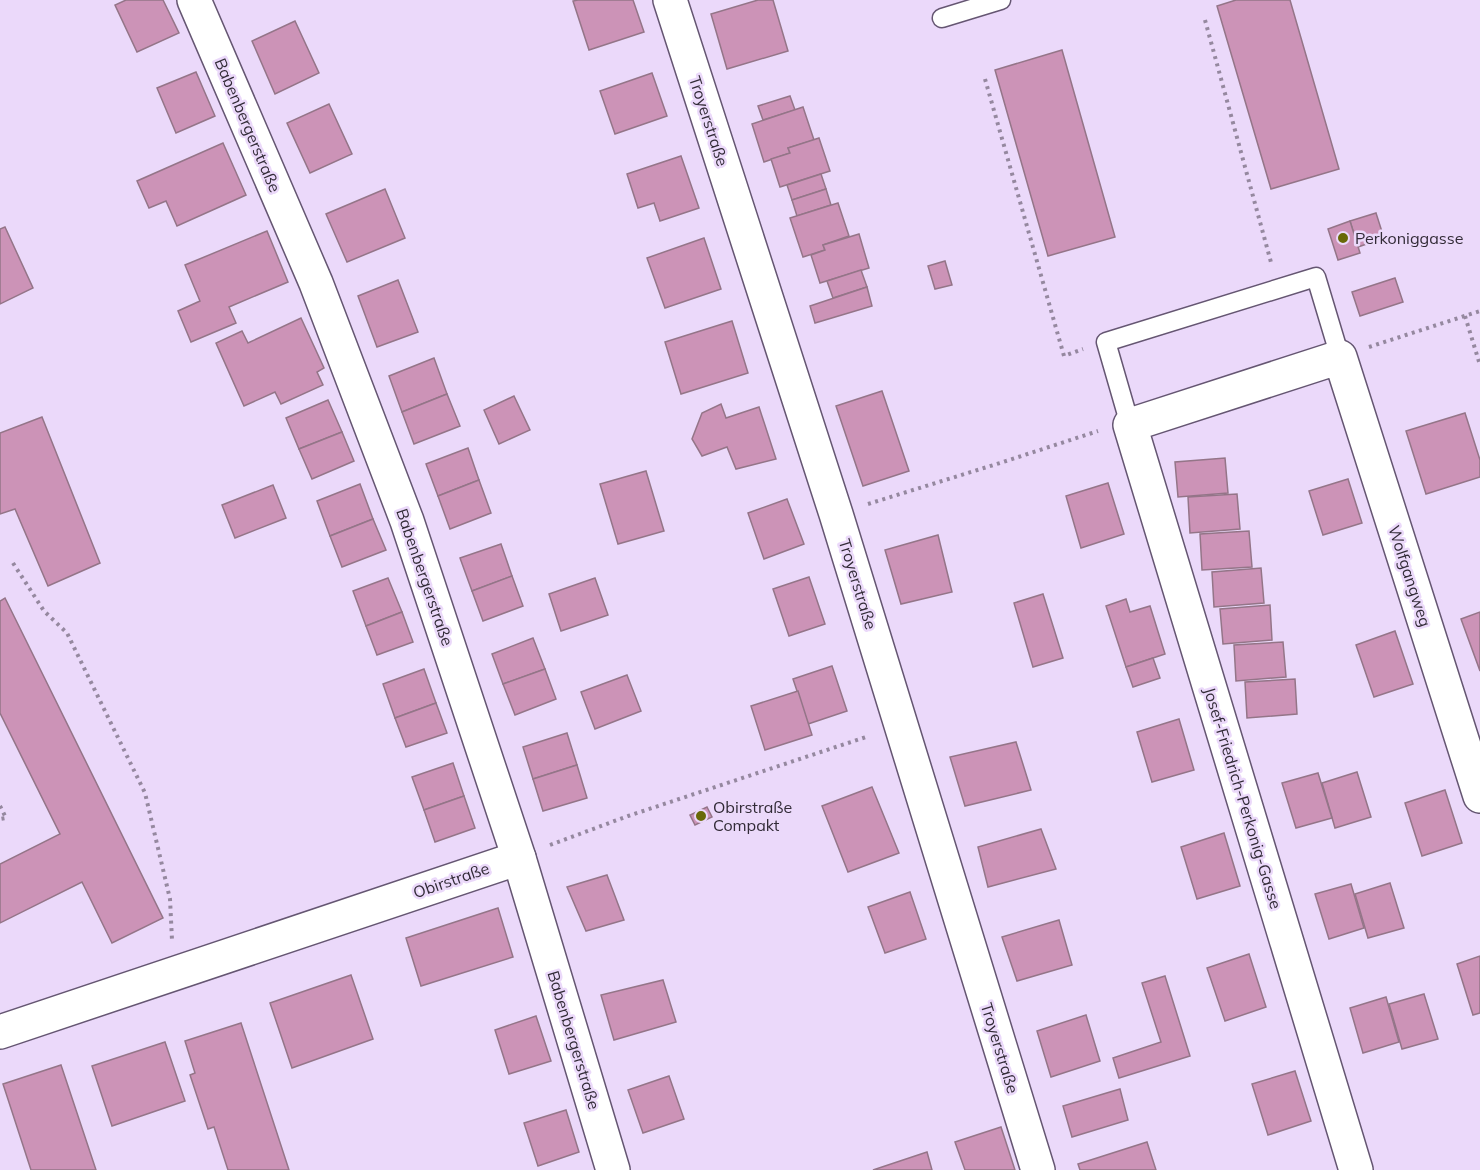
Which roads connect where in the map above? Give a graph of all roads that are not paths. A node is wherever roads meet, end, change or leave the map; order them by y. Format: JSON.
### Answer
{"nodes":[{"id":1,"x":194,"y":0,"type":"edge"},
{"id":2,"x":670,"y":0,"type":"edge"},
{"id":3,"x":1002,"y":0,"type":"edge"},
{"id":4,"x":942,"y":18,"type":"dead end"},
{"id":5,"x":1341,"y":357,"type":"junction"},
{"id":6,"x":1130,"y":425,"type":"junction"},
{"id":7,"x":1480,"y":796,"type":"edge"},
{"id":8,"x":519,"y":858,"type":"junction"},
{"id":9,"x":0,"y":1032,"type":"edge"},
{"id":10,"x":613,"y":1170,"type":"edge"},
{"id":11,"x":1038,"y":1170,"type":"edge"},
{"id":12,"x":1356,"y":1170,"type":"edge"}],
"edges":[{"from":1,"to":8,"type":"street","name":"Babenbergerstraße"},
{"from":2,"to":11,"type":"street","name":"Troyerstraße"},
{"from":3,"to":4,"type":"lane"},
{"from":5,"to":6,"type":"street"},
{"from":5,"to":6,"type":"lane","name":"Josef-Friedrich-Perkonig-Gasse"},
{"from":5,"to":7,"type":"street","name":"Wolfgangweg"},
{"from":6,"to":12,"type":"street","name":"Josef-Friedrich-Perkonig-Gasse"},
{"from":8,"to":9,"type":"street","name":"Obirstraße"},
{"from":8,"to":10,"type":"street","name":"Babenbergerstraße"}]}
